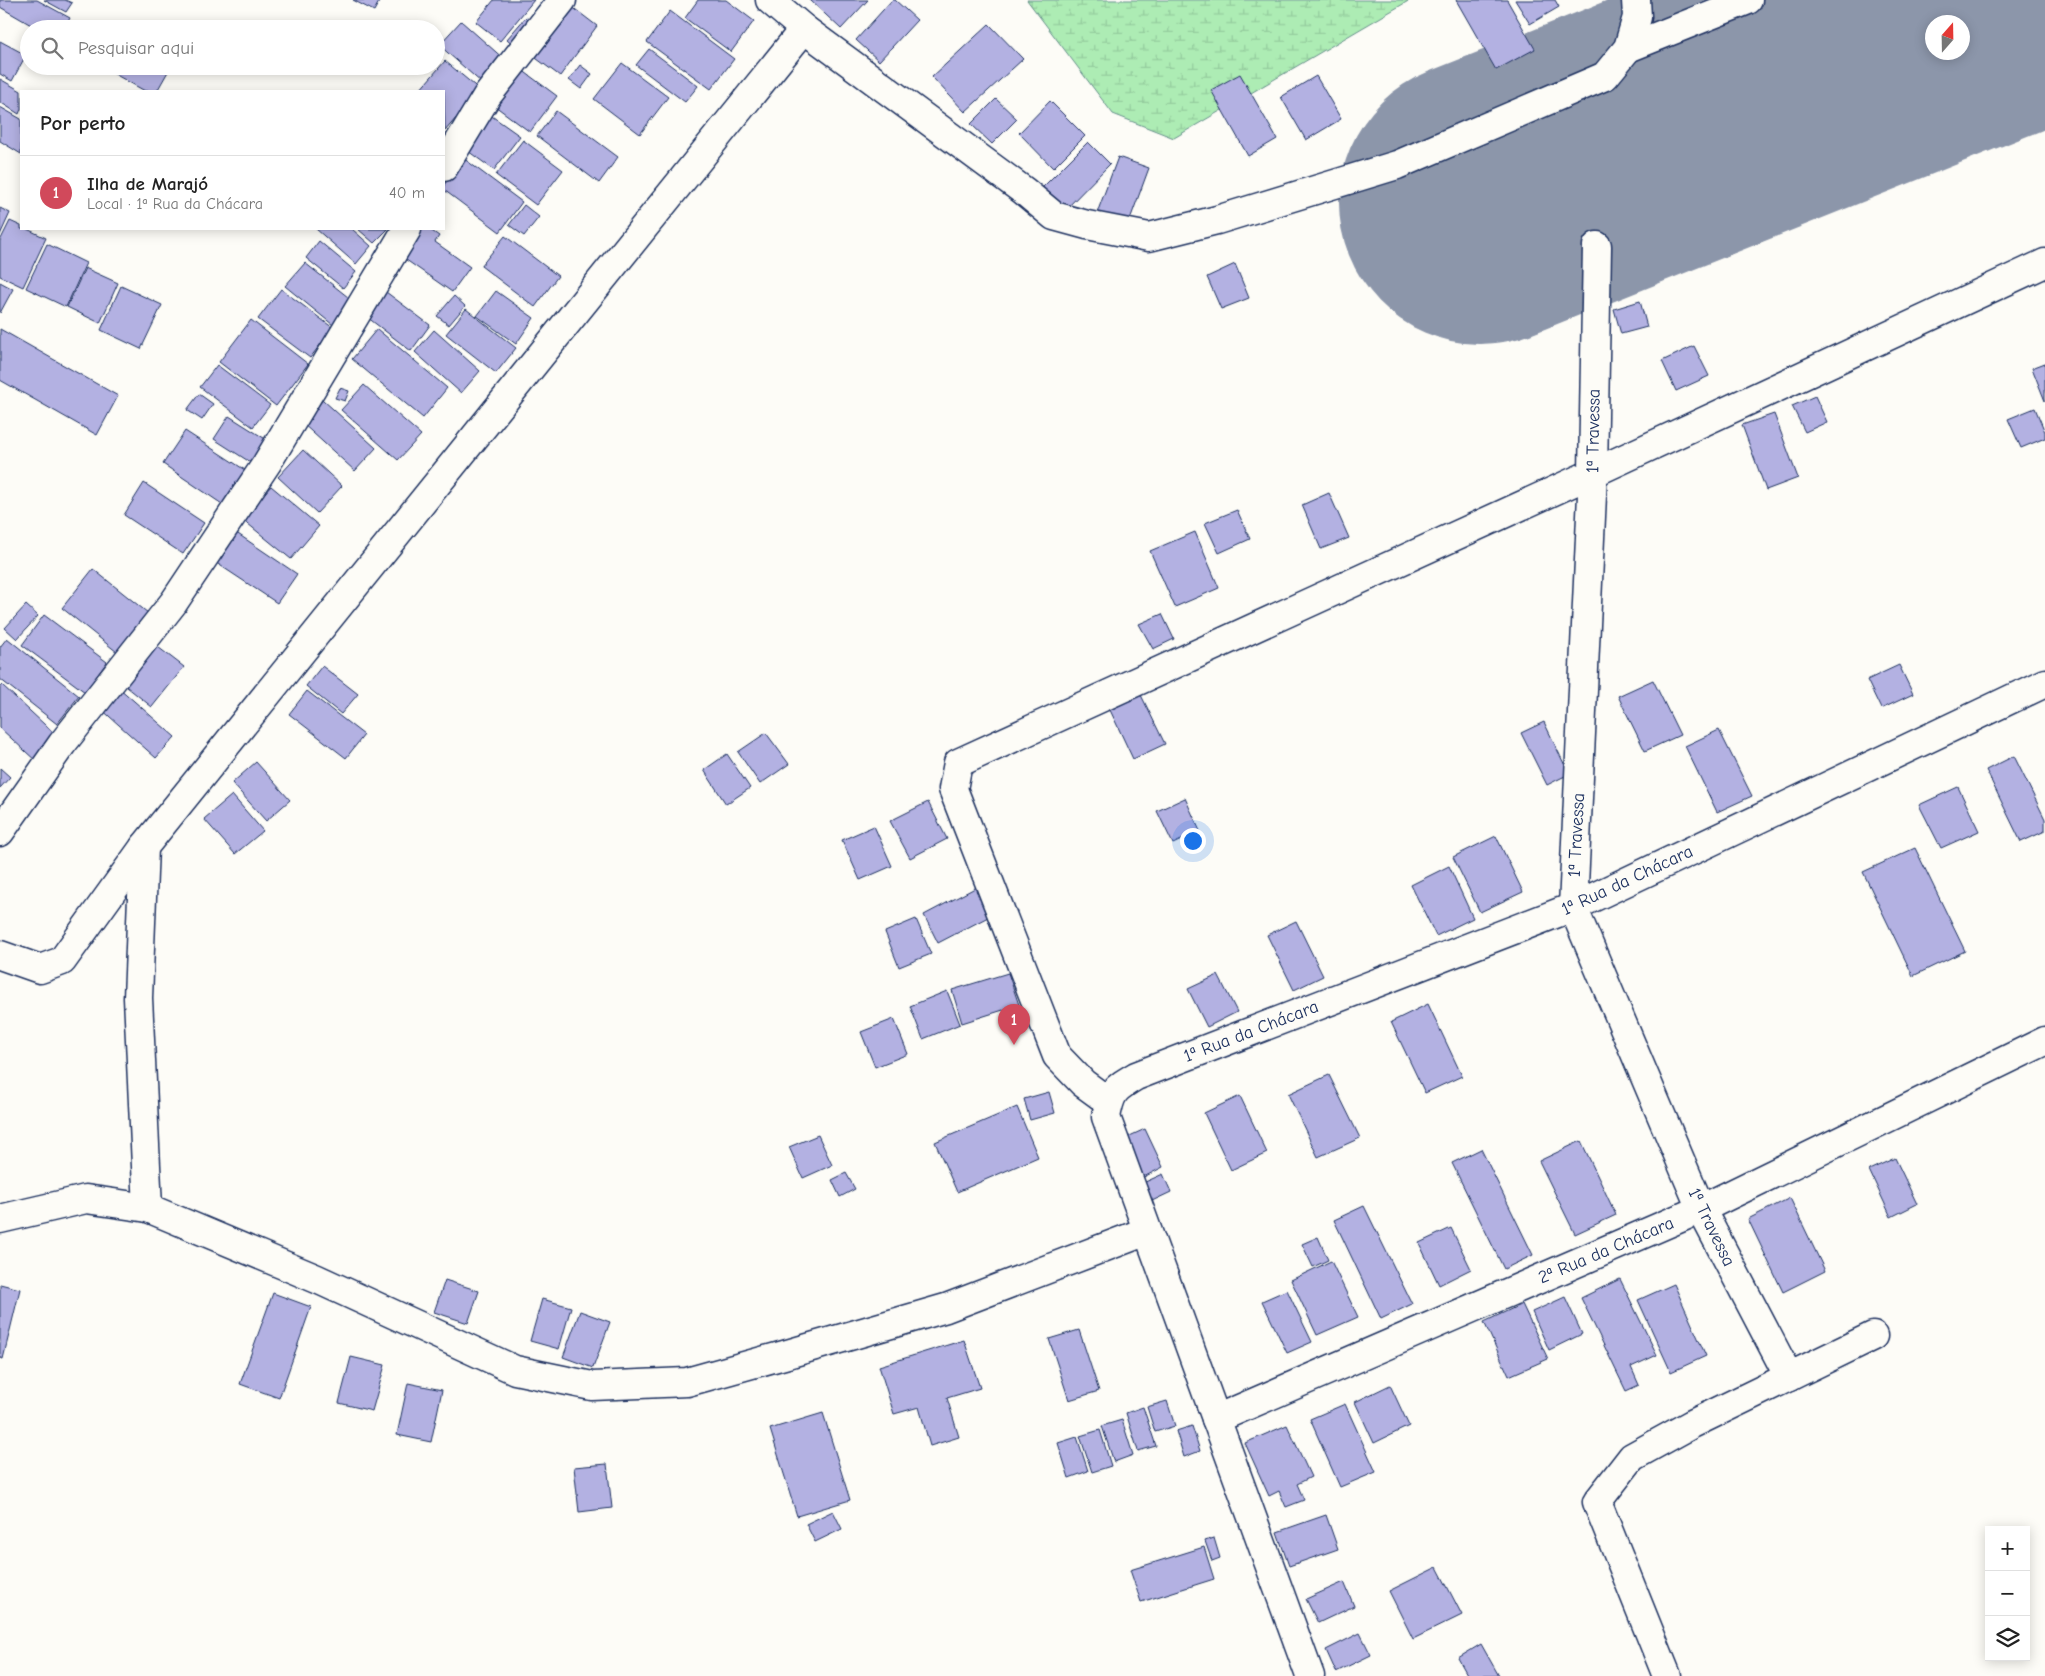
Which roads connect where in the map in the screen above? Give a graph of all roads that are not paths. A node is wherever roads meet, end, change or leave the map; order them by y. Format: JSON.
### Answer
{"nodes":[{"id":1,"x":562,"y":0,"type":"edge"},
{"id":2,"x":770,"y":0,"type":"edge"},
{"id":3,"x":1636,"y":0,"type":"edge"},
{"id":4,"x":1748,"y":0,"type":"edge"},
{"id":5,"x":804,"y":29,"type":"junction"},
{"id":6,"x":1628,"y":48,"type":"junction"},
{"id":7,"x":445,"y":165,"type":"edge"},
{"id":8,"x":406,"y":230,"type":"edge"},
{"id":9,"x":1597,"y":246,"type":"dead end"},
{"id":10,"x":2045,"y":263,"type":"edge"},
{"id":11,"x":1593,"y":473,"type":"junction"},
{"id":12,"x":2045,"y":683,"type":"edge"},
{"id":13,"x":0,"y":832,"type":"edge"},
{"id":14,"x":144,"y":846,"type":"junction"},
{"id":15,"x":1573,"y":907,"type":"junction"},
{"id":16,"x":0,"y":956,"type":"edge"},
{"id":17,"x":2045,"y":1041,"type":"edge"},
{"id":18,"x":1112,"y":1095,"type":"junction"},
{"id":19,"x":148,"y":1208,"type":"junction"},
{"id":20,"x":1701,"y":1209,"type":"junction"},
{"id":21,"x":0,"y":1219,"type":"edge"},
{"id":22,"x":1147,"y":1231,"type":"junction"},
{"id":23,"x":1873,"y":1336,"type":"dead end"},
{"id":24,"x":1789,"y":1377,"type":"junction"},
{"id":25,"x":1216,"y":1420,"type":"junction"},
{"id":26,"x":1310,"y":1676,"type":"edge"},
{"id":27,"x":1667,"y":1676,"type":"edge"}],
"edges":[{"from":1,"to":7,"type":"street"},
{"from":2,"to":5,"type":"street"},
{"from":3,"to":6,"type":"street"},
{"from":4,"to":6,"type":"street"},
{"from":5,"to":6,"type":"street"},
{"from":5,"to":14,"type":"street"},
{"from":8,"to":13,"type":"street"},
{"from":9,"to":11,"type":"street","name":"1ª Travessa"},
{"from":10,"to":11,"type":"street"},
{"from":11,"to":15,"type":"street","name":"1ª Travessa"},
{"from":11,"to":18,"type":"street"},
{"from":12,"to":15,"type":"street","name":"1ª Rua da Chácara"},
{"from":14,"to":16,"type":"street"},
{"from":14,"to":19,"type":"street"},
{"from":15,"to":18,"type":"street","name":"1ª Rua da Chácara"},
{"from":15,"to":20,"type":"street","name":"1ª Travessa"},
{"from":17,"to":20,"type":"street","name":"2ª Rua da Chácara"},
{"from":18,"to":22,"type":"street"},
{"from":19,"to":21,"type":"street"},
{"from":19,"to":22,"type":"street"},
{"from":20,"to":24,"type":"street","name":"1ª Travessa"},
{"from":20,"to":25,"type":"street","name":"2ª Rua da Chácara"},
{"from":22,"to":25,"type":"street"},
{"from":23,"to":24,"type":"street"},
{"from":24,"to":27,"type":"street"},
{"from":25,"to":26,"type":"street"}]}
